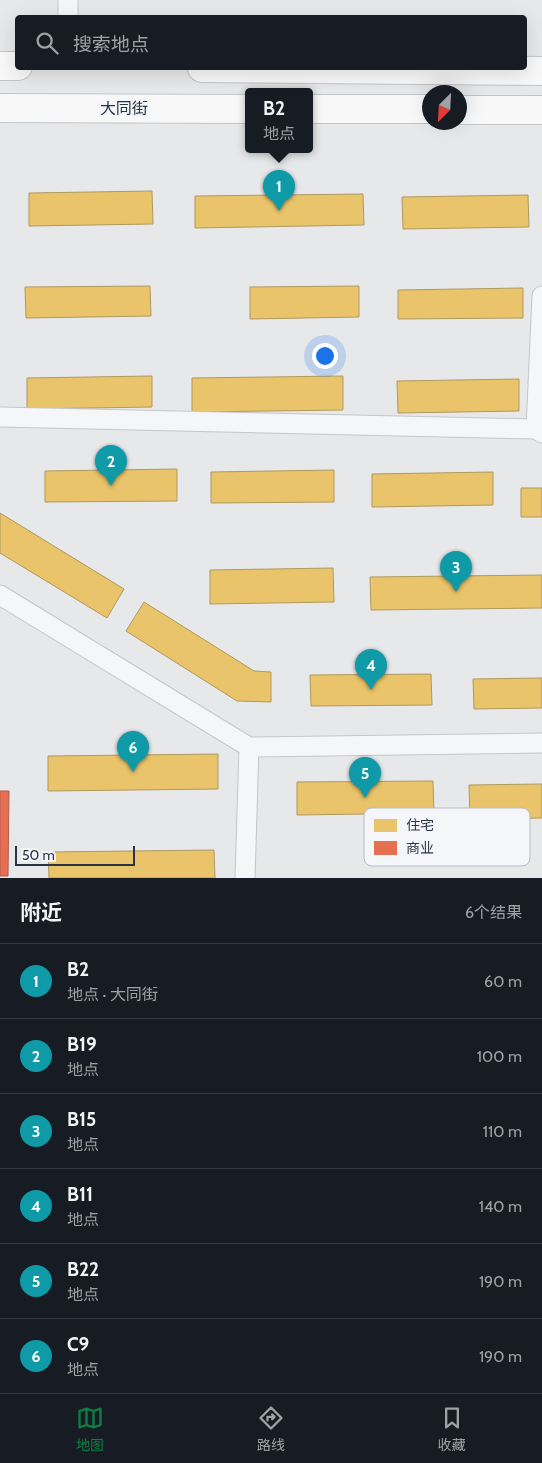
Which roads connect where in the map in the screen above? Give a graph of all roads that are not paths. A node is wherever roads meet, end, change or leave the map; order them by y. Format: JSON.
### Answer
{"nodes":[{"id":1,"x":68,"y":0,"type":"edge"},
{"id":2,"x":68,"y":15,"type":"edge"},
{"id":3,"x":0,"y":66,"type":"edge"},
{"id":4,"x":15,"y":66,"type":"edge"},
{"id":5,"x":429,"y":70,"type":"edge"},
{"id":6,"x":542,"y":71,"type":"edge"},
{"id":7,"x":0,"y":108,"type":"edge"},
{"id":8,"x":245,"y":109,"type":"edge"},
{"id":9,"x":313,"y":109,"type":"edge"},
{"id":10,"x":422,"y":110,"type":"edge"},
{"id":11,"x":467,"y":110,"type":"edge"},
{"id":12,"x":542,"y":110,"type":"edge"},
{"id":13,"x":542,"y":296,"type":"edge"},
{"id":14,"x":0,"y":417,"type":"edge"},
{"id":15,"x":539,"y":431,"type":"edge"},
{"id":16,"x":0,"y":595,"type":"edge"},
{"id":17,"x":542,"y":743,"type":"edge"},
{"id":18,"x":249,"y":747,"type":"junction"},
{"id":19,"x":245,"y":878,"type":"edge"}],
"edges":[{"from":1,"to":2,"type":"street"},
{"from":3,"to":4,"type":"main road"},
{"from":5,"to":6,"type":"main road"},
{"from":7,"to":8,"type":"main road","name":"大同街"},
{"from":9,"to":10,"type":"main road"},
{"from":11,"to":12,"type":"main road"},
{"from":13,"to":15,"type":"street"},
{"from":14,"to":15,"type":"street"},
{"from":16,"to":18,"type":"street"},
{"from":17,"to":18,"type":"street"},
{"from":18,"to":19,"type":"street"}]}
